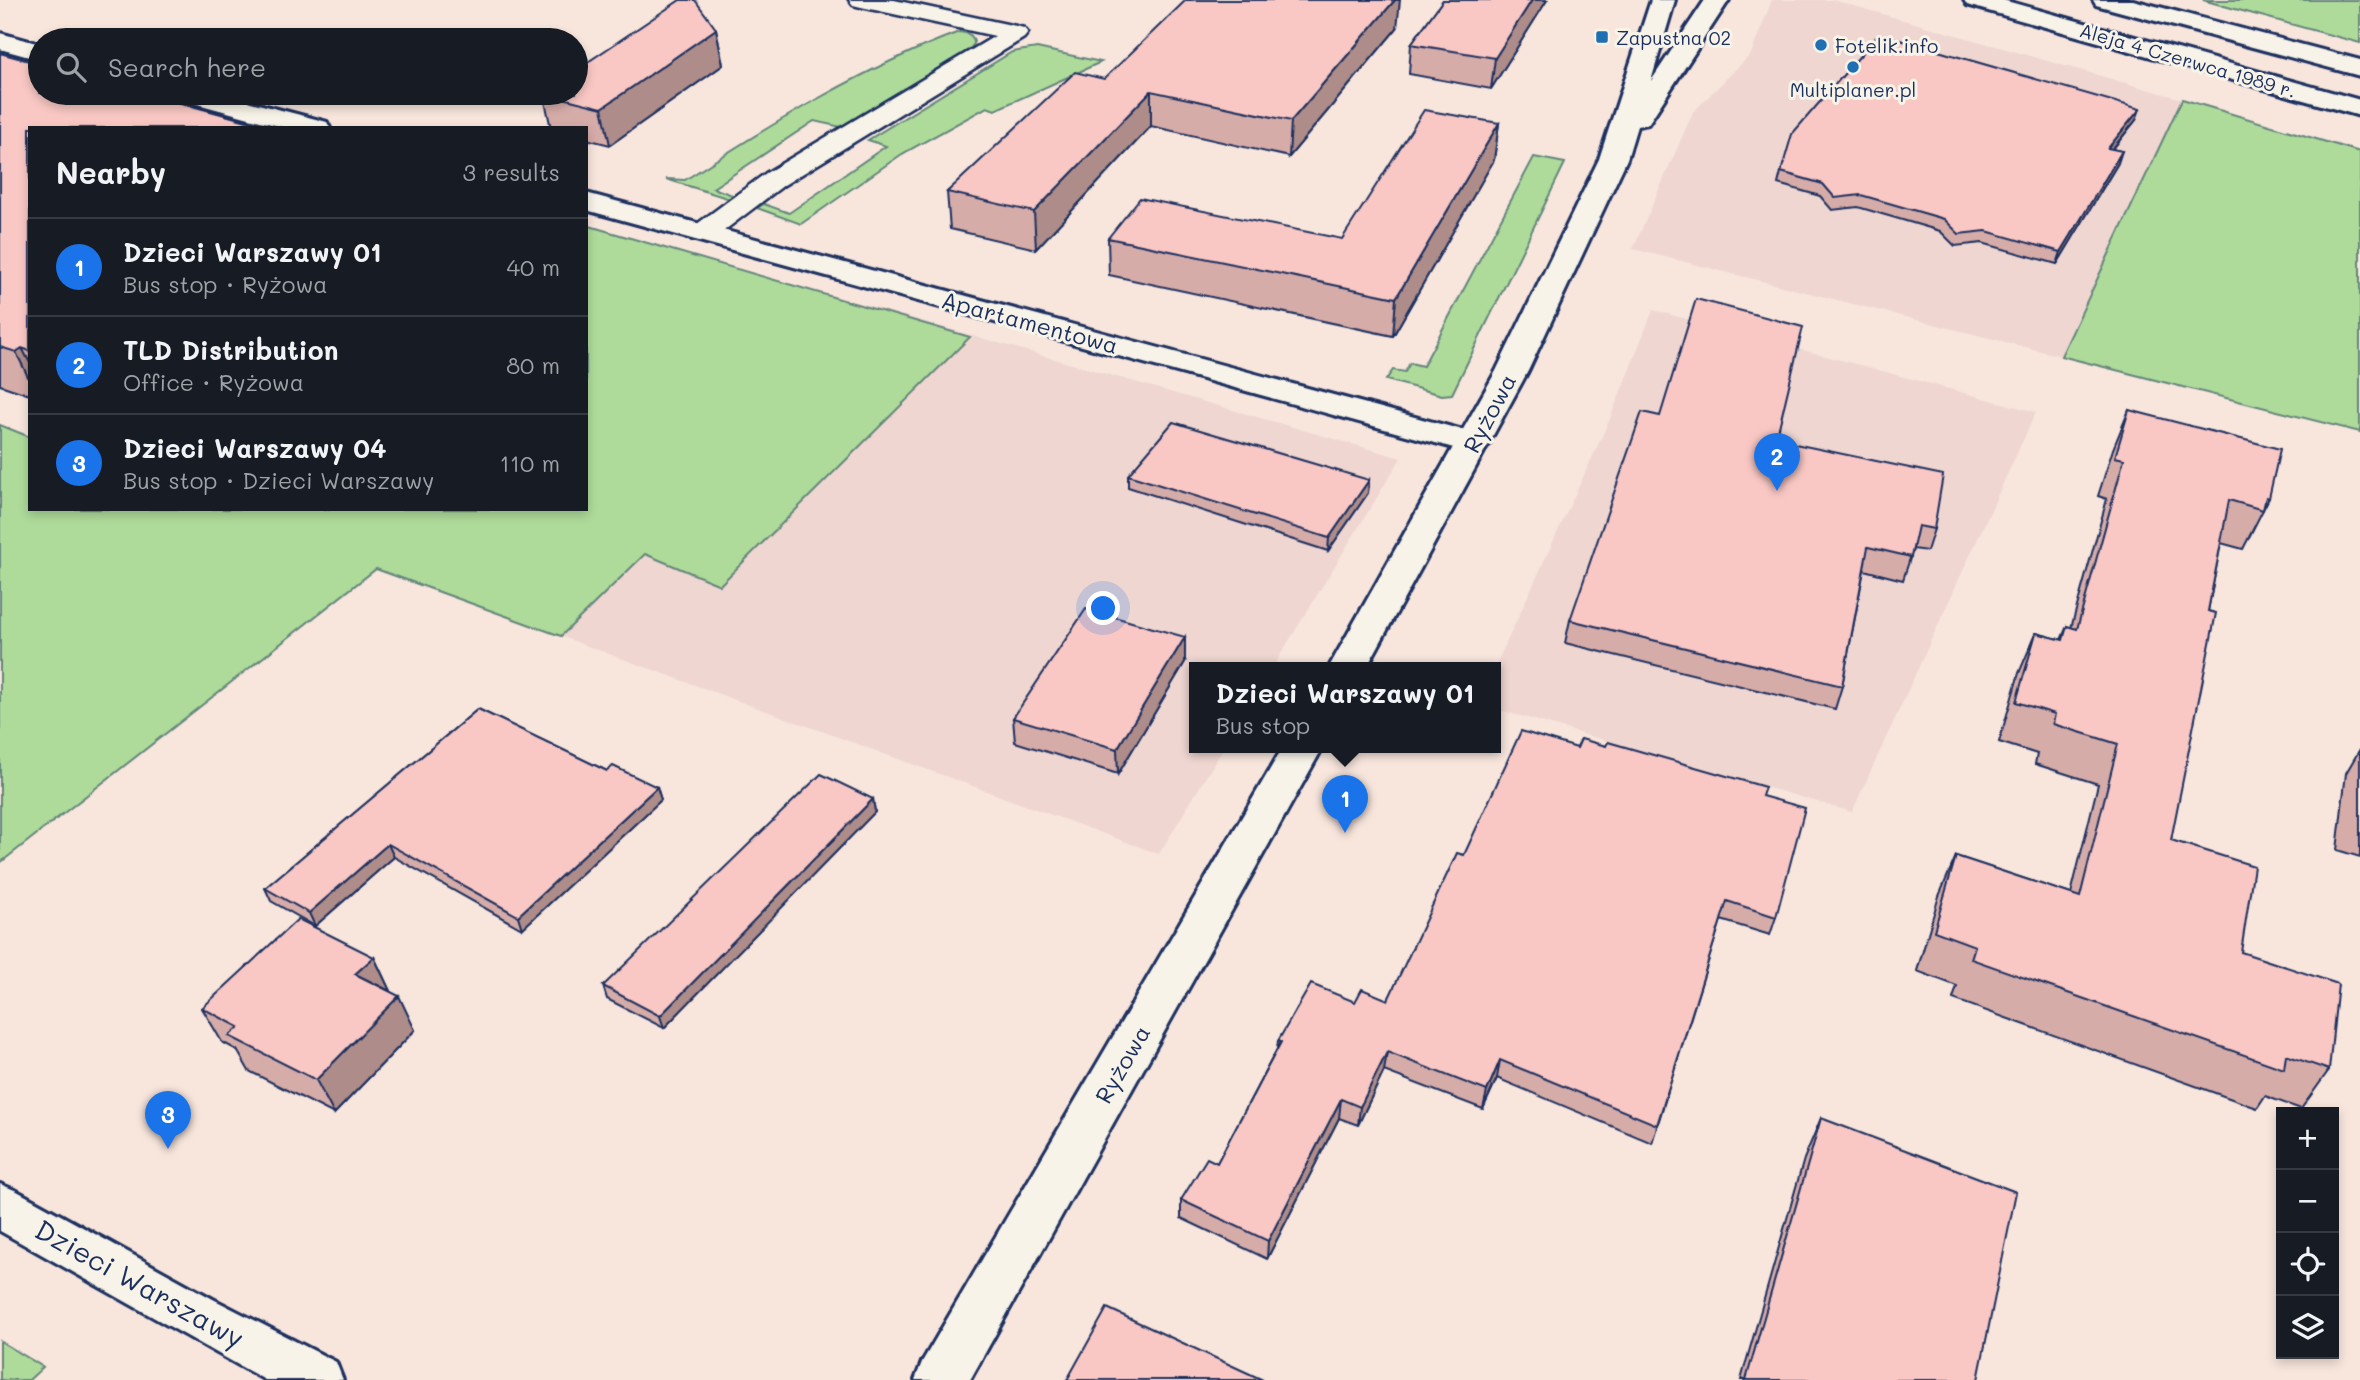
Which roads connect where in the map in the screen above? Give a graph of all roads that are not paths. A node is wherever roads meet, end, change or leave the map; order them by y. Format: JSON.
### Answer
{"nodes":[{"id":1,"x":861,"y":0,"type":"edge"},
{"id":2,"x":1663,"y":0,"type":"edge"},
{"id":3,"x":1717,"y":0,"type":"edge"},
{"id":4,"x":1976,"y":0,"type":"edge"},
{"id":5,"x":2105,"y":0,"type":"edge"},
{"id":6,"x":0,"y":41,"type":"edge"},
{"id":7,"x":28,"y":49,"type":"edge"},
{"id":8,"x":2360,"y":68,"type":"edge"},
{"id":9,"x":232,"y":105,"type":"edge"},
{"id":10,"x":2360,"y":108,"type":"edge"},
{"id":11,"x":310,"y":126,"type":"edge"},
{"id":12,"x":1616,"y":152,"type":"junction"},
{"id":13,"x":588,"y":202,"type":"edge"},
{"id":14,"x":703,"y":233,"type":"junction"},
{"id":15,"x":1473,"y":443,"type":"junction"},
{"id":16,"x":1351,"y":662,"type":"edge"},
{"id":17,"x":1300,"y":753,"type":"edge"},
{"id":18,"x":0,"y":1206,"type":"edge"},
{"id":19,"x":317,"y":1380,"type":"edge"},
{"id":20,"x":941,"y":1380,"type":"edge"}],
"edges":[{"from":1,"to":14,"type":"lane"},
{"from":2,"to":12,"type":"street","name":"Ryżowa"},
{"from":3,"to":12,"type":"street","name":"Ryżowa"},
{"from":4,"to":10,"type":"street","name":"Aleja 4 Czerwca 1989 r."},
{"from":5,"to":8,"type":"street","name":"Aleja 4 Czerwca 1989 r."},
{"from":6,"to":7,"type":"street"},
{"from":9,"to":11,"type":"street"},
{"from":12,"to":15,"type":"street","name":"Ryżowa"},
{"from":13,"to":14,"type":"street","name":"Apartamentowa"},
{"from":14,"to":15,"type":"street","name":"Apartamentowa"},
{"from":15,"to":16,"type":"street","name":"Ryżowa"},
{"from":17,"to":20,"type":"street","name":"Ryżowa"},
{"from":18,"to":19,"type":"street","name":"Dzieci Warszawy"}]}
